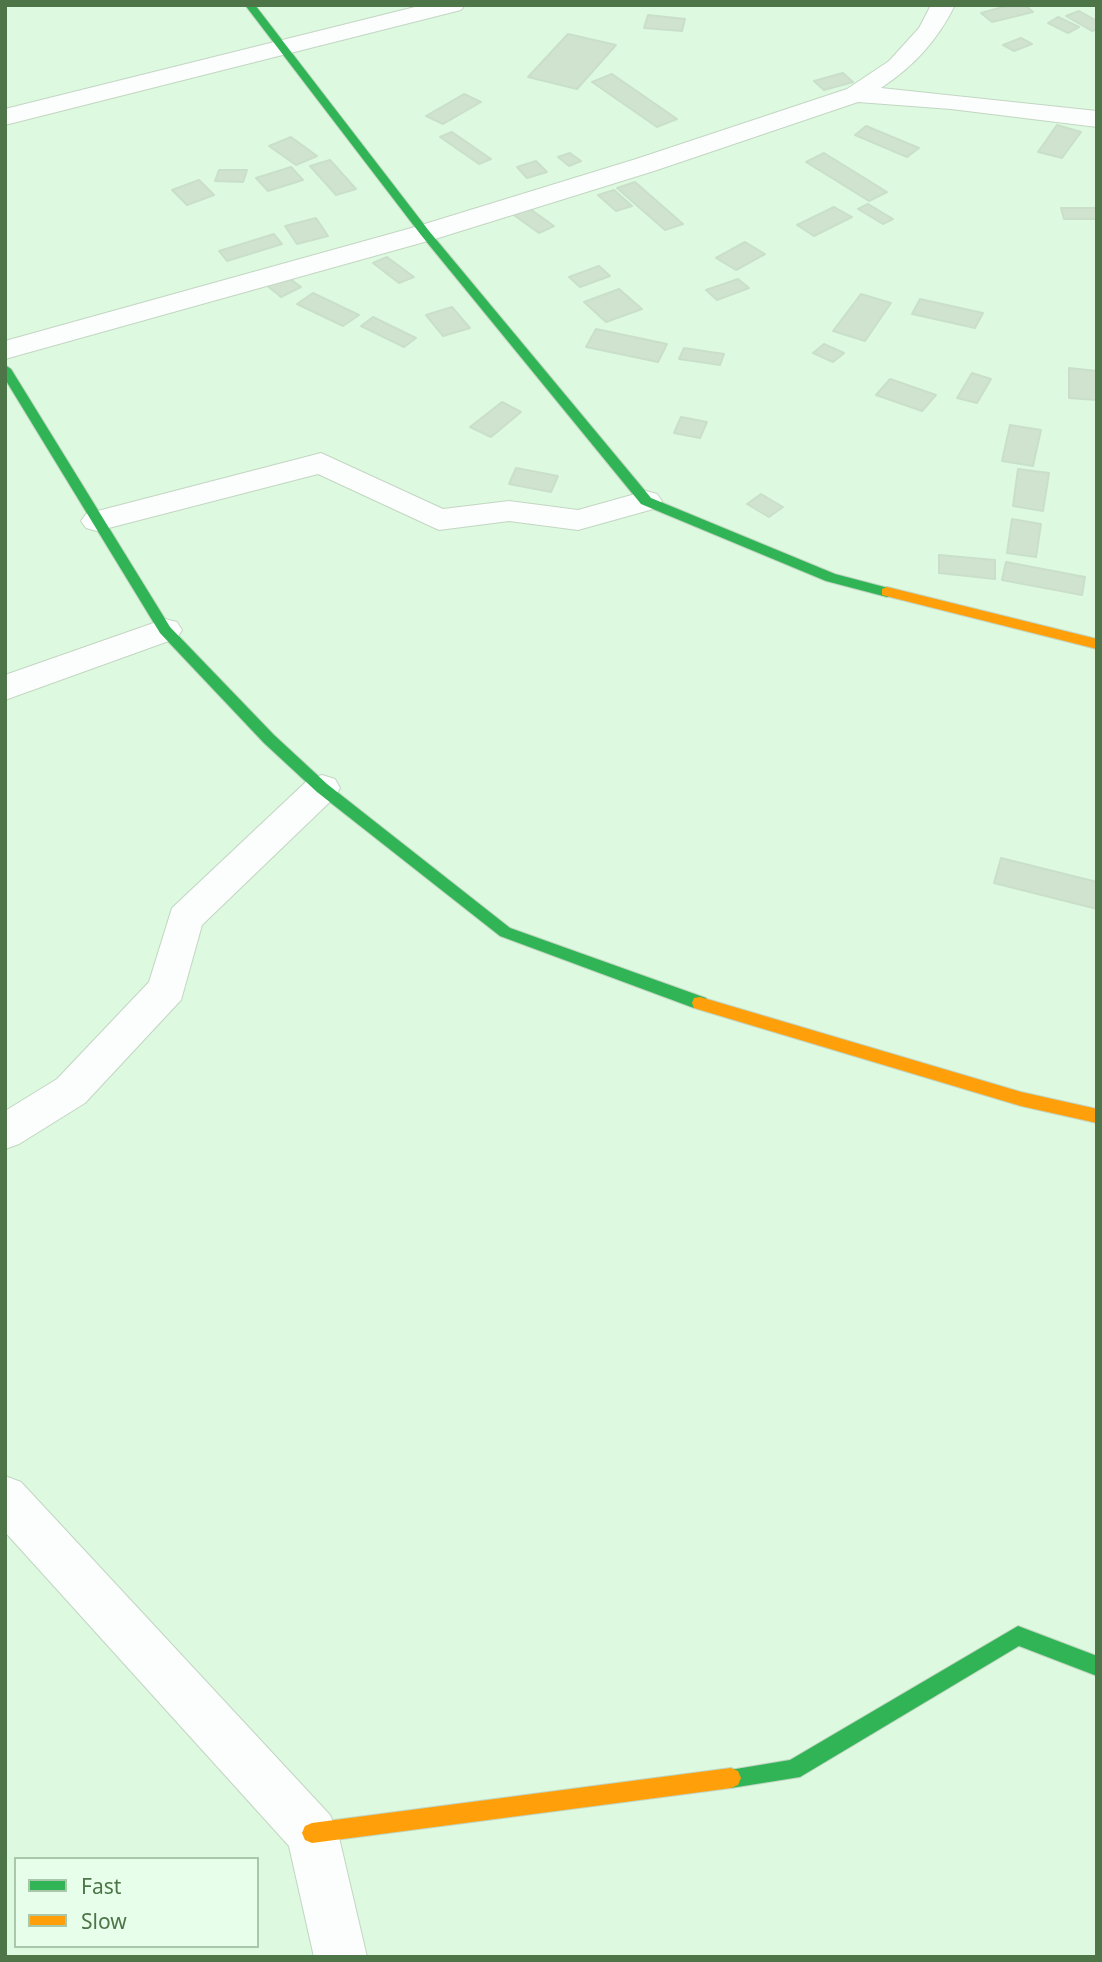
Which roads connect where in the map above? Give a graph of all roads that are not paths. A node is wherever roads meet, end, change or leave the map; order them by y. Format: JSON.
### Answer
{"nodes":[{"id":1,"x":250,"y":5,"type":"edge"},
{"id":2,"x":453,"y":5,"type":"edge"},
{"id":3,"x":943,"y":5,"type":"edge"},
{"id":4,"x":280,"y":48,"type":"junction"},
{"id":5,"x":856,"y":94,"type":"junction"},
{"id":6,"x":5,"y":117,"type":"edge"},
{"id":7,"x":1097,"y":119,"type":"edge"},
{"id":8,"x":425,"y":233,"type":"junction"},
{"id":9,"x":5,"y":350,"type":"edge"},
{"id":10,"x":5,"y":369,"type":"edge"},
{"id":11,"x":646,"y":501,"type":"junction"},
{"id":12,"x":97,"y":521,"type":"junction"},
{"id":13,"x":164,"y":630,"type":"junction"},
{"id":14,"x":1097,"y":644,"type":"edge"},
{"id":15,"x":5,"y":688,"type":"edge"},
{"id":16,"x":322,"y":788,"type":"junction"},
{"id":17,"x":1097,"y":1116,"type":"edge"},
{"id":18,"x":5,"y":1132,"type":"edge"},
{"id":19,"x":5,"y":1498,"type":"edge"},
{"id":20,"x":1097,"y":1666,"type":"edge"},
{"id":21,"x":312,"y":1833,"type":"junction"},
{"id":22,"x":341,"y":1957,"type":"edge"}],
"edges":[{"from":1,"to":4,"type":"street"},
{"from":2,"to":4,"type":"street"},
{"from":3,"to":5,"type":"street"},
{"from":4,"to":6,"type":"street"},
{"from":4,"to":8,"type":"street"},
{"from":5,"to":7,"type":"street"},
{"from":5,"to":8,"type":"street"},
{"from":8,"to":9,"type":"street"},
{"from":8,"to":11,"type":"street"},
{"from":10,"to":12,"type":"street"},
{"from":11,"to":12,"type":"street"},
{"from":11,"to":14,"type":"street"},
{"from":12,"to":13,"type":"street"},
{"from":13,"to":15,"type":"street"},
{"from":13,"to":16,"type":"street"},
{"from":16,"to":17,"type":"street"},
{"from":16,"to":18,"type":"street"},
{"from":19,"to":21,"type":"street"},
{"from":20,"to":21,"type":"street"},
{"from":21,"to":22,"type":"street"}]}
